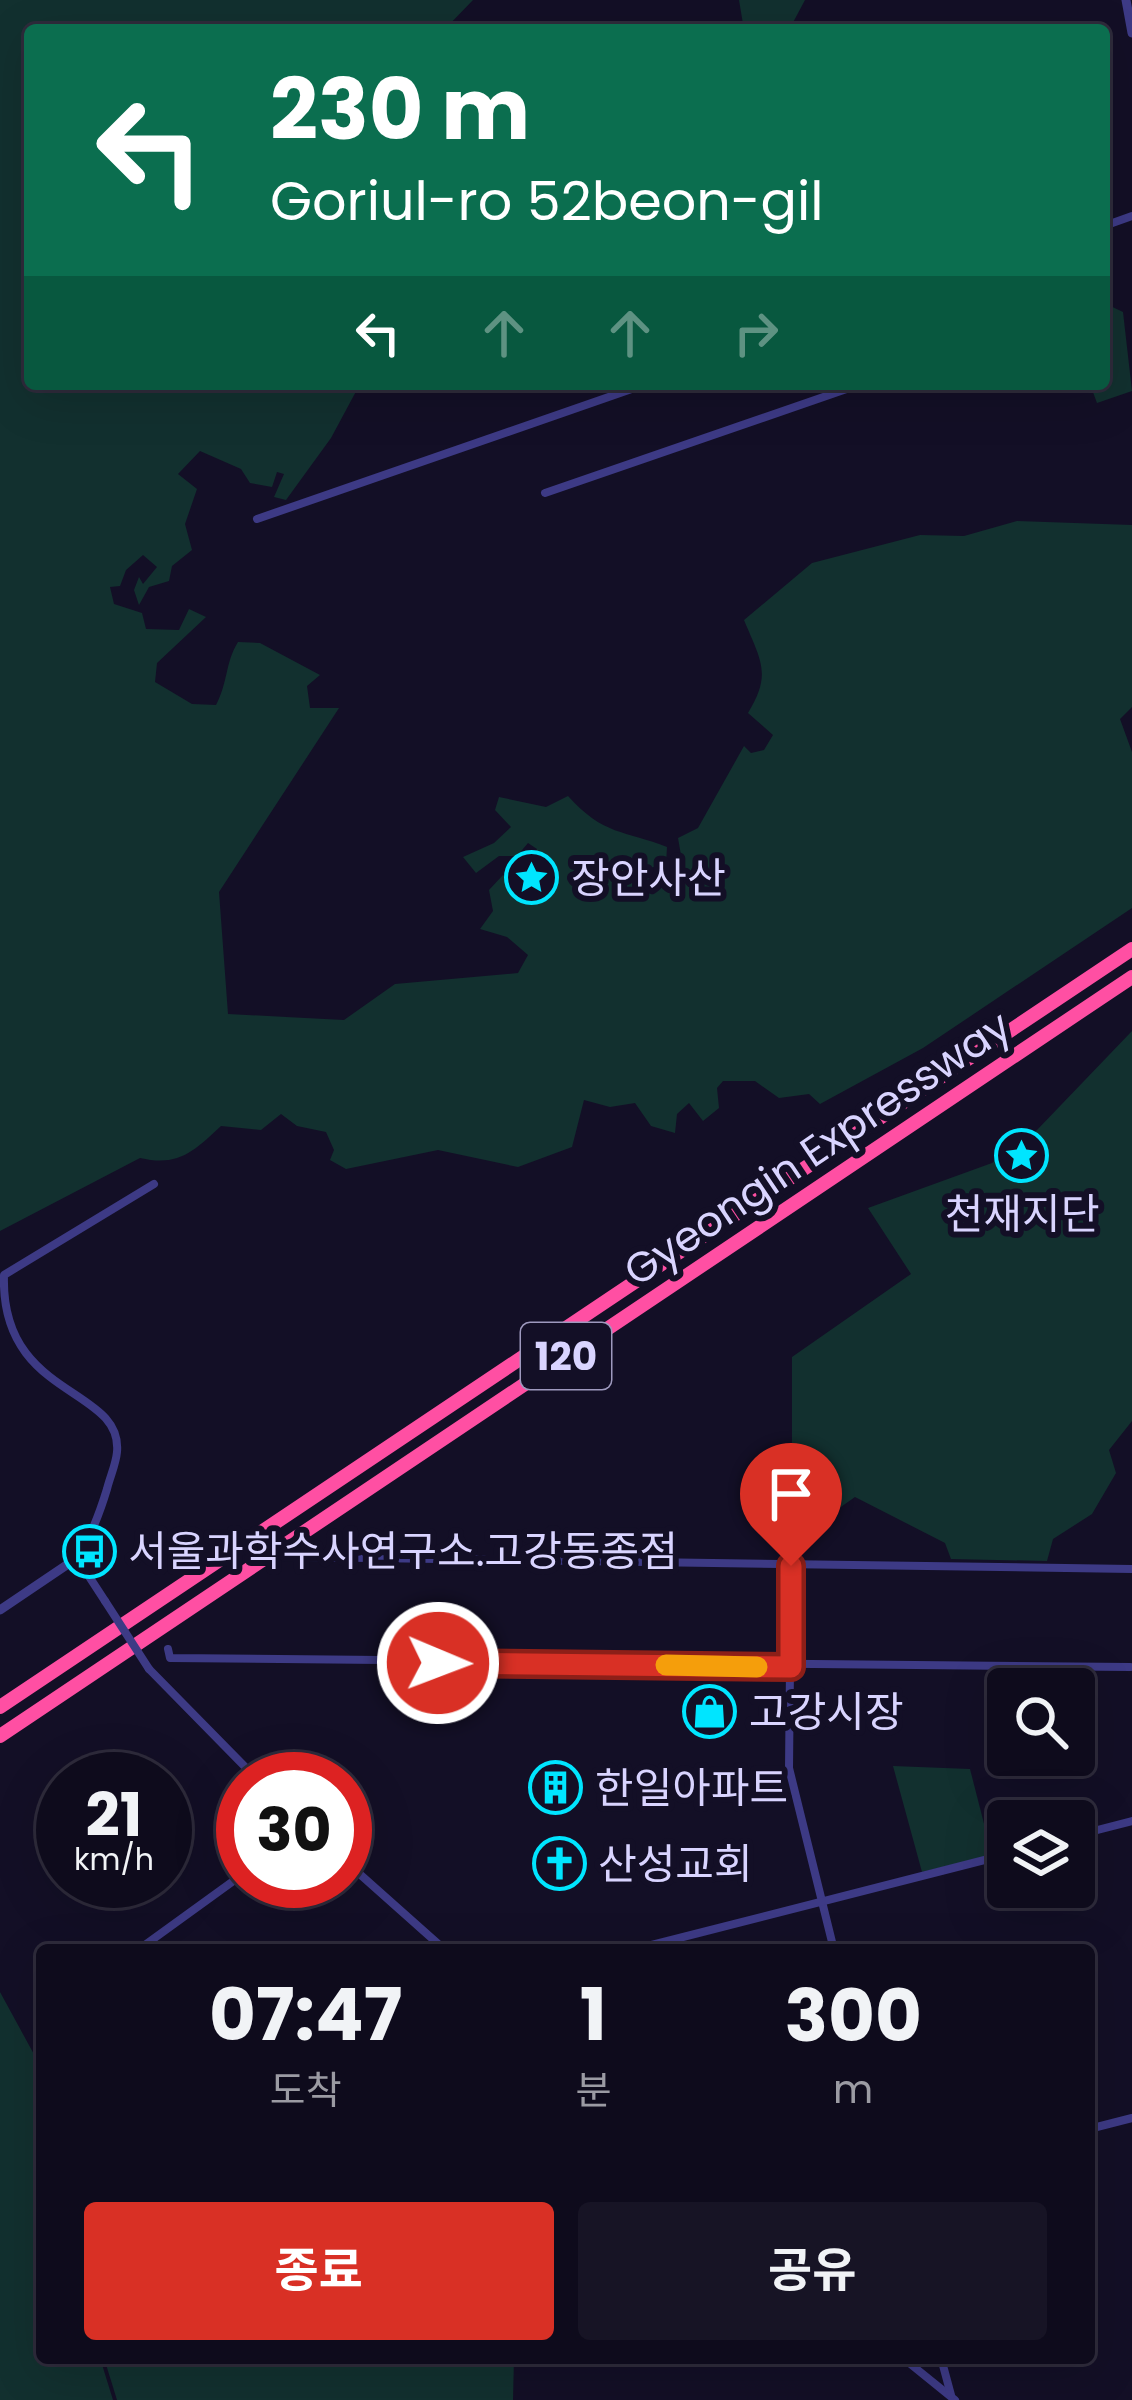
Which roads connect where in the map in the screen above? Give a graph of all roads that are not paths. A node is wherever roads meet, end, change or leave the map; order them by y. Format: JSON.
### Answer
{"nodes":[{"id":1,"x":1126,"y":0,"type":"edge"},
{"id":2,"x":1132,"y":33,"type":"edge"},
{"id":3,"x":629,"y":390,"type":"edge"},
{"id":4,"x":844,"y":390,"type":"edge"},
{"id":5,"x":545,"y":493,"type":"dead end"},
{"id":6,"x":257,"y":519,"type":"dead end"},
{"id":7,"x":1132,"y":949,"type":"edge"},
{"id":8,"x":1132,"y":977,"type":"edge"},
{"id":9,"x":154,"y":1184,"type":"dead end"},
{"id":10,"x":1,"y":1306,"type":"edge"},
{"id":11,"x":299,"y":1557,"type":"dead end"},
{"id":12,"x":77,"y":1558,"type":"junction"},
{"id":13,"x":791,"y":1566,"type":"junction"},
{"id":14,"x":1132,"y":1569,"type":"edge"},
{"id":15,"x":0,"y":1610,"type":"edge"},
{"id":16,"x":168,"y":1649,"type":"dead end"},
{"id":17,"x":791,"y":1667,"type":"junction"},
{"id":18,"x":1130,"y":1667,"type":"edge"},
{"id":19,"x":0,"y":1707,"type":"edge"},
{"id":20,"x":0,"y":1736,"type":"edge"},
{"id":21,"x":230,"y":1752,"type":"edge"},
{"id":22,"x":1132,"y":1821,"type":"edge"},
{"id":23,"x":1095,"y":1831,"type":"edge"},
{"id":24,"x":987,"y":1859,"type":"edge"},
{"id":25,"x":372,"y":1885,"type":"edge"},
{"id":26,"x":216,"y":1894,"type":"edge"},
{"id":27,"x":821,"y":1902,"type":"junction"},
{"id":28,"x":146,"y":1944,"type":"edge"},
{"id":29,"x":438,"y":1944,"type":"edge"},
{"id":30,"x":656,"y":1944,"type":"edge"},
{"id":31,"x":832,"y":1944,"type":"edge"},
{"id":32,"x":1132,"y":2118,"type":"edge"},
{"id":33,"x":1095,"y":2127,"type":"edge"},
{"id":34,"x":911,"y":2364,"type":"edge"},
{"id":35,"x":943,"y":2364,"type":"edge"},
{"id":36,"x":953,"y":2398,"type":"edge"}],
"edges":[{"from":1,"to":2,"type":"street"},
{"from":3,"to":6,"type":"street"},
{"from":4,"to":5,"type":"street"},
{"from":7,"to":19,"type":"highway","name":"Gyeongin Expressway","number":"120"},
{"from":8,"to":20,"type":"highway","name":"Gyeongin Expressway","number":"120"},
{"from":9,"to":10,"type":"street"},
{"from":10,"to":12,"type":"street"},
{"from":11,"to":13,"type":"street"},
{"from":12,"to":15,"type":"street"},
{"from":12,"to":21,"type":"street","bridge":true},
{"from":13,"to":14,"type":"street"},
{"from":13,"to":17,"type":"street"},
{"from":16,"to":17,"type":"street"},
{"from":17,"to":18,"type":"street"},
{"from":17,"to":27,"type":"street"},
{"from":22,"to":23,"type":"street"},
{"from":24,"to":27,"type":"street"},
{"from":25,"to":29,"type":"street"},
{"from":26,"to":28,"type":"street"},
{"from":27,"to":30,"type":"street"},
{"from":27,"to":31,"type":"street"},
{"from":32,"to":33,"type":"street"},
{"from":34,"to":36,"type":"street"},
{"from":35,"to":36,"type":"street"}]}
